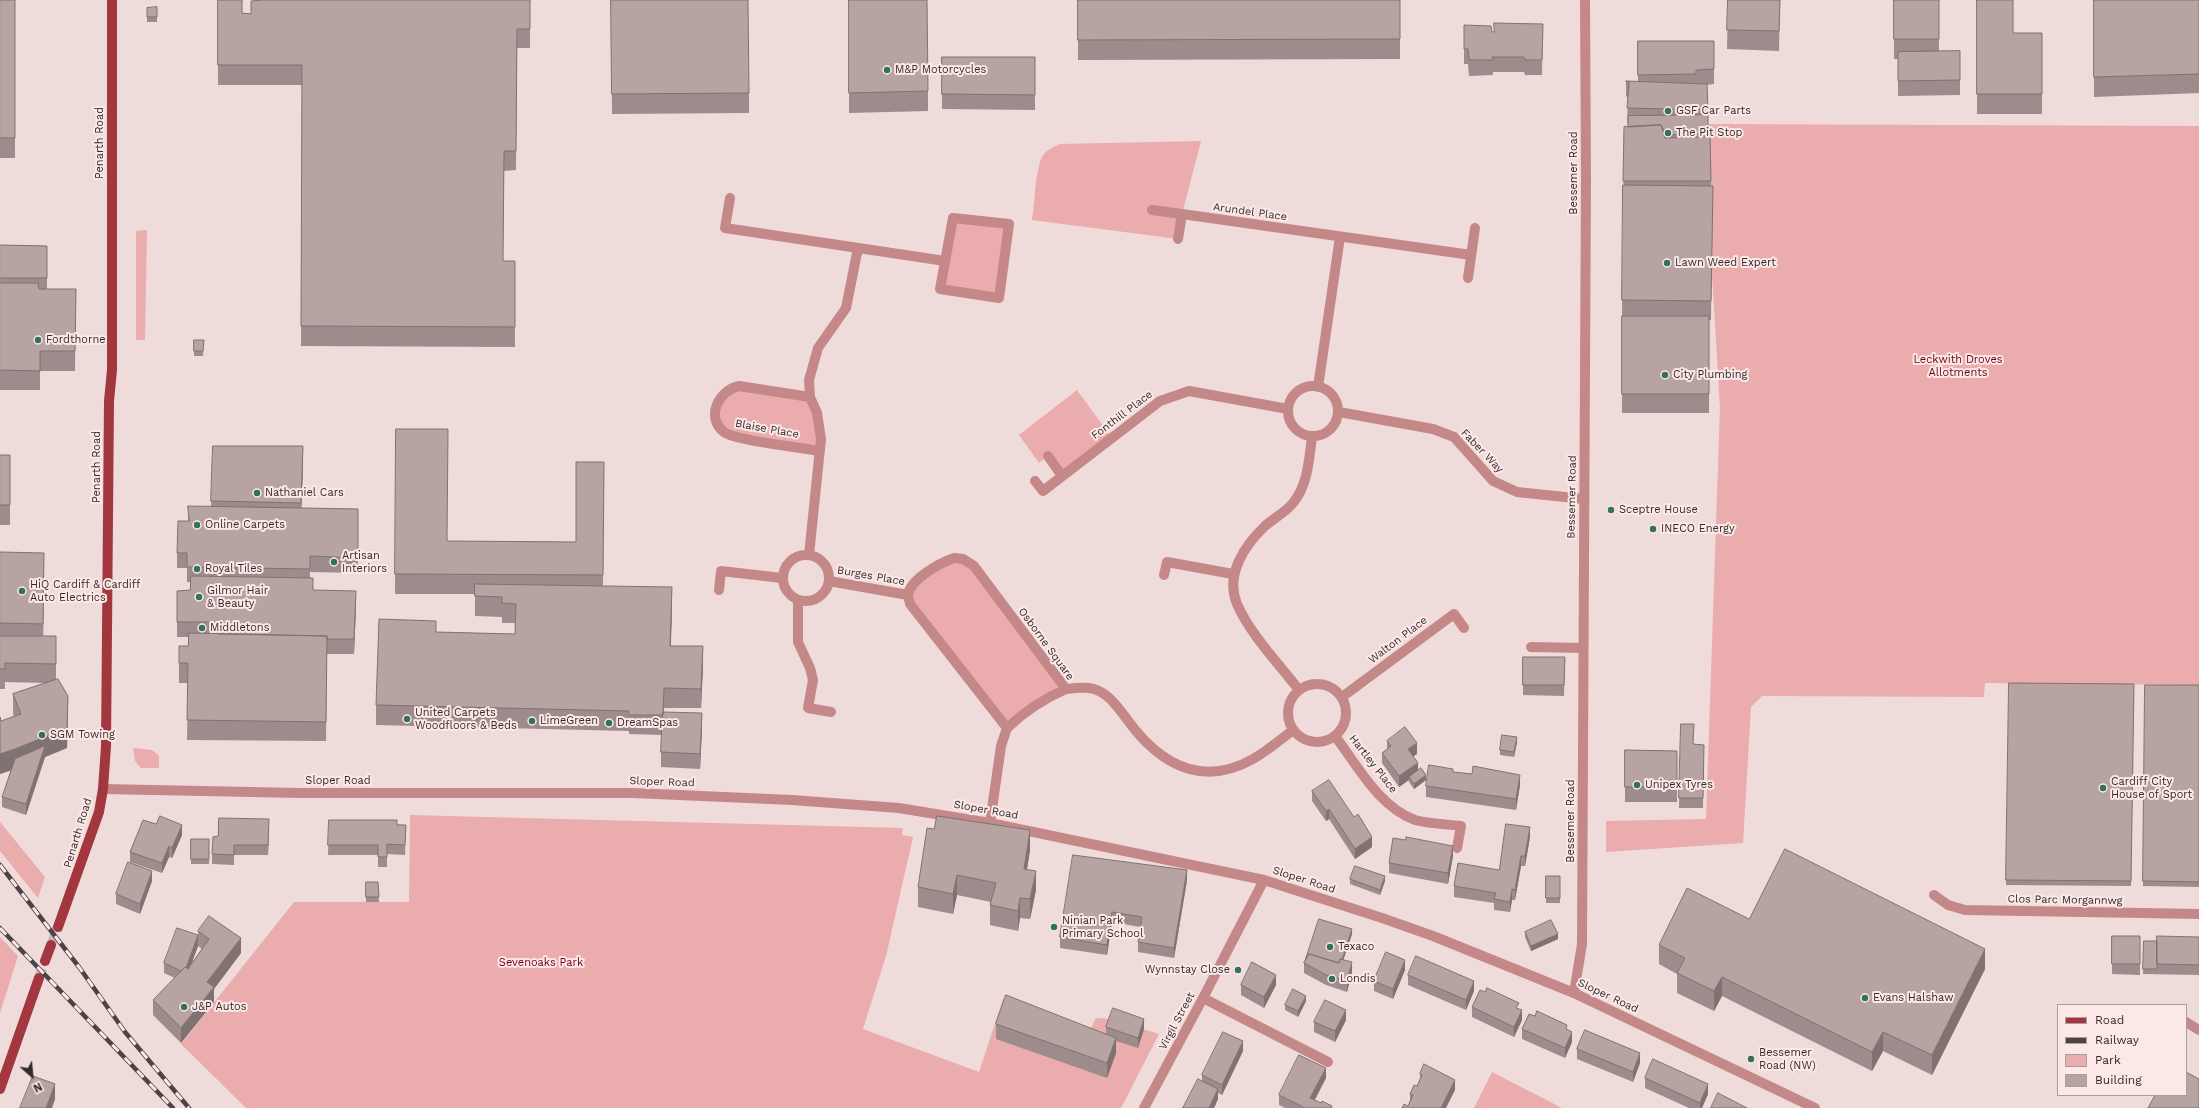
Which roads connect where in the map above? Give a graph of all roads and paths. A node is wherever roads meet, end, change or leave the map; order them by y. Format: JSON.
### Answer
{"nodes":[{"id":1,"x":112,"y":0,"type":"edge"},
{"id":2,"x":1585,"y":0,"type":"edge"},
{"id":3,"x":730,"y":198,"type":"dead end"},
{"id":4,"x":1152,"y":210,"type":"dead end"},
{"id":5,"x":1182,"y":214,"type":"junction"},
{"id":6,"x":1475,"y":228,"type":"dead end"},
{"id":7,"x":1340,"y":237,"type":"junction"},
{"id":8,"x":1178,"y":239,"type":"dead end"},
{"id":9,"x":858,"y":248,"type":"junction"},
{"id":10,"x":1471,"y":255,"type":"junction"},
{"id":11,"x":945,"y":261,"type":"junction"},
{"id":12,"x":1468,"y":278,"type":"dead end"},
{"id":13,"x":1318,"y":387,"type":"junction"},
{"id":14,"x":810,"y":397,"type":"junction"},
{"id":15,"x":1288,"y":409,"type":"junction"},
{"id":16,"x":1339,"y":412,"type":"junction"},
{"id":17,"x":1312,"y":437,"type":"junction"},
{"id":18,"x":820,"y":451,"type":"junction"},
{"id":19,"x":1048,"y":456,"type":"dead end"},
{"id":20,"x":1062,"y":476,"type":"junction"},
{"id":21,"x":1035,"y":481,"type":"dead end"},
{"id":22,"x":1584,"y":499,"type":"junction"},
{"id":23,"x":809,"y":554,"type":"junction"},
{"id":24,"x":1233,"y":574,"type":"junction"},
{"id":25,"x":1164,"y":575,"type":"dead end"},
{"id":26,"x":782,"y":578,"type":"junction"},
{"id":27,"x":829,"y":581,"type":"junction"},
{"id":28,"x":719,"y":590,"type":"dead end"},
{"id":29,"x":908,"y":595,"type":"junction"},
{"id":30,"x":798,"y":600,"type":"junction"},
{"id":31,"x":1464,"y":628,"type":"dead end"},
{"id":32,"x":1531,"y":648,"type":"dead end"},
{"id":33,"x":1583,"y":648,"type":"junction"},
{"id":34,"x":1066,"y":688,"type":"junction"},
{"id":35,"x":1299,"y":690,"type":"junction"},
{"id":36,"x":1342,"y":697,"type":"junction"},
{"id":37,"x":831,"y":712,"type":"dead end"},
{"id":38,"x":1007,"y":728,"type":"junction"},
{"id":39,"x":1293,"y":730,"type":"junction"},
{"id":40,"x":1335,"y":736,"type":"junction"},
{"id":41,"x":103,"y":789,"type":"junction"},
{"id":42,"x":990,"y":823,"type":"junction"},
{"id":43,"x":1457,"y":848,"type":"dead end"},
{"id":44,"x":1264,"y":880,"type":"junction"},
{"id":45,"x":1934,"y":895,"type":"dead end"},
{"id":46,"x":2199,"y":914,"type":"edge"},
{"id":47,"x":58,"y":927,"type":"tunnel mouth"},
{"id":48,"x":52,"y":944,"type":"tunnel mouth"},
{"id":49,"x":45,"y":961,"type":"tunnel mouth"},
{"id":50,"x":39,"y":978,"type":"tunnel mouth"},
{"id":51,"x":1574,"y":993,"type":"junction"},
{"id":52,"x":1203,"y":998,"type":"junction"},
{"id":53,"x":2187,"y":1023,"type":"edge"},
{"id":54,"x":2199,"y":1030,"type":"edge"},
{"id":55,"x":1328,"y":1062,"type":"dead end"},
{"id":56,"x":0,"y":1089,"type":"edge"},
{"id":57,"x":1144,"y":1108,"type":"edge"},
{"id":58,"x":1815,"y":1108,"type":"edge"}],
"edges":[{"from":1,"to":41,"type":"main road","name":"Penarth Road"},
{"from":2,"to":22,"type":"street","name":"Bessemer Road"},
{"from":3,"to":9,"type":"street"},
{"from":4,"to":5,"type":"street","name":"Arundel Place"},
{"from":5,"to":7,"type":"street","name":"Arundel Place"},
{"from":5,"to":8,"type":"street"},
{"from":6,"to":10,"type":"street"},
{"from":7,"to":10,"type":"street","name":"Arundel Place"},
{"from":7,"to":13,"type":"street"},
{"from":9,"to":11,"type":"street"},
{"from":9,"to":14,"type":"street"},
{"from":10,"to":12,"type":"street"},
{"from":11,"to":11,"type":"street"},
{"from":13,"to":15,"type":"street"},
{"from":13,"to":16,"type":"street"},
{"from":14,"to":18,"type":"street"},
{"from":14,"to":18,"type":"street","name":"Blaise Place"},
{"from":15,"to":17,"type":"street"},
{"from":15,"to":20,"type":"street","name":"Fonthill Place"},
{"from":16,"to":17,"type":"street"},
{"from":16,"to":22,"type":"street","name":"Faber Way"},
{"from":17,"to":24,"type":"street"},
{"from":18,"to":23,"type":"street"},
{"from":19,"to":20,"type":"street"},
{"from":20,"to":21,"type":"street","name":"Fonthill Place"},
{"from":22,"to":33,"type":"street","name":"Bessemer Road"},
{"from":23,"to":26,"type":"street"},
{"from":23,"to":27,"type":"street","name":"Burges Place"},
{"from":24,"to":25,"type":"street"},
{"from":24,"to":35,"type":"street"},
{"from":26,"to":28,"type":"street"},
{"from":26,"to":30,"type":"street"},
{"from":27,"to":29,"type":"street","name":"Burges Place"},
{"from":27,"to":30,"type":"street","name":"Burges Place"},
{"from":29,"to":34,"type":"street","name":"Osborne Square"},
{"from":29,"to":38,"type":"street"},
{"from":30,"to":37,"type":"street"},
{"from":31,"to":36,"type":"street","name":"Walton Place"},
{"from":32,"to":33,"type":"street"},
{"from":33,"to":51,"type":"street","name":"Bessemer Road"},
{"from":34,"to":38,"type":"street","name":"Osborne Square"},
{"from":34,"to":39,"type":"street"},
{"from":35,"to":36,"type":"street"},
{"from":35,"to":39,"type":"street"},
{"from":36,"to":40,"type":"street"},
{"from":38,"to":42,"type":"street"},
{"from":39,"to":40,"type":"street"},
{"from":40,"to":43,"type":"street","name":"Hartley Place"},
{"from":41,"to":42,"type":"street","name":"Sloper Road"},
{"from":41,"to":47,"type":"main road","name":"Penarth Road"},
{"from":42,"to":44,"type":"street","name":"Sloper Road"},
{"from":44,"to":51,"type":"street","name":"Sloper Road"},
{"from":44,"to":52,"type":"street","name":"Virgil Street"},
{"from":45,"to":46,"type":"street","name":"Clos Parc Morgannwg"},
{"from":48,"to":49,"type":"main road"},
{"from":50,"to":56,"type":"main road"},
{"from":51,"to":58,"type":"street","name":"Sloper Road"},
{"from":52,"to":55,"type":"street"},
{"from":52,"to":57,"type":"street","name":"Virgil Street"},
{"from":53,"to":54,"type":"street"}]}
